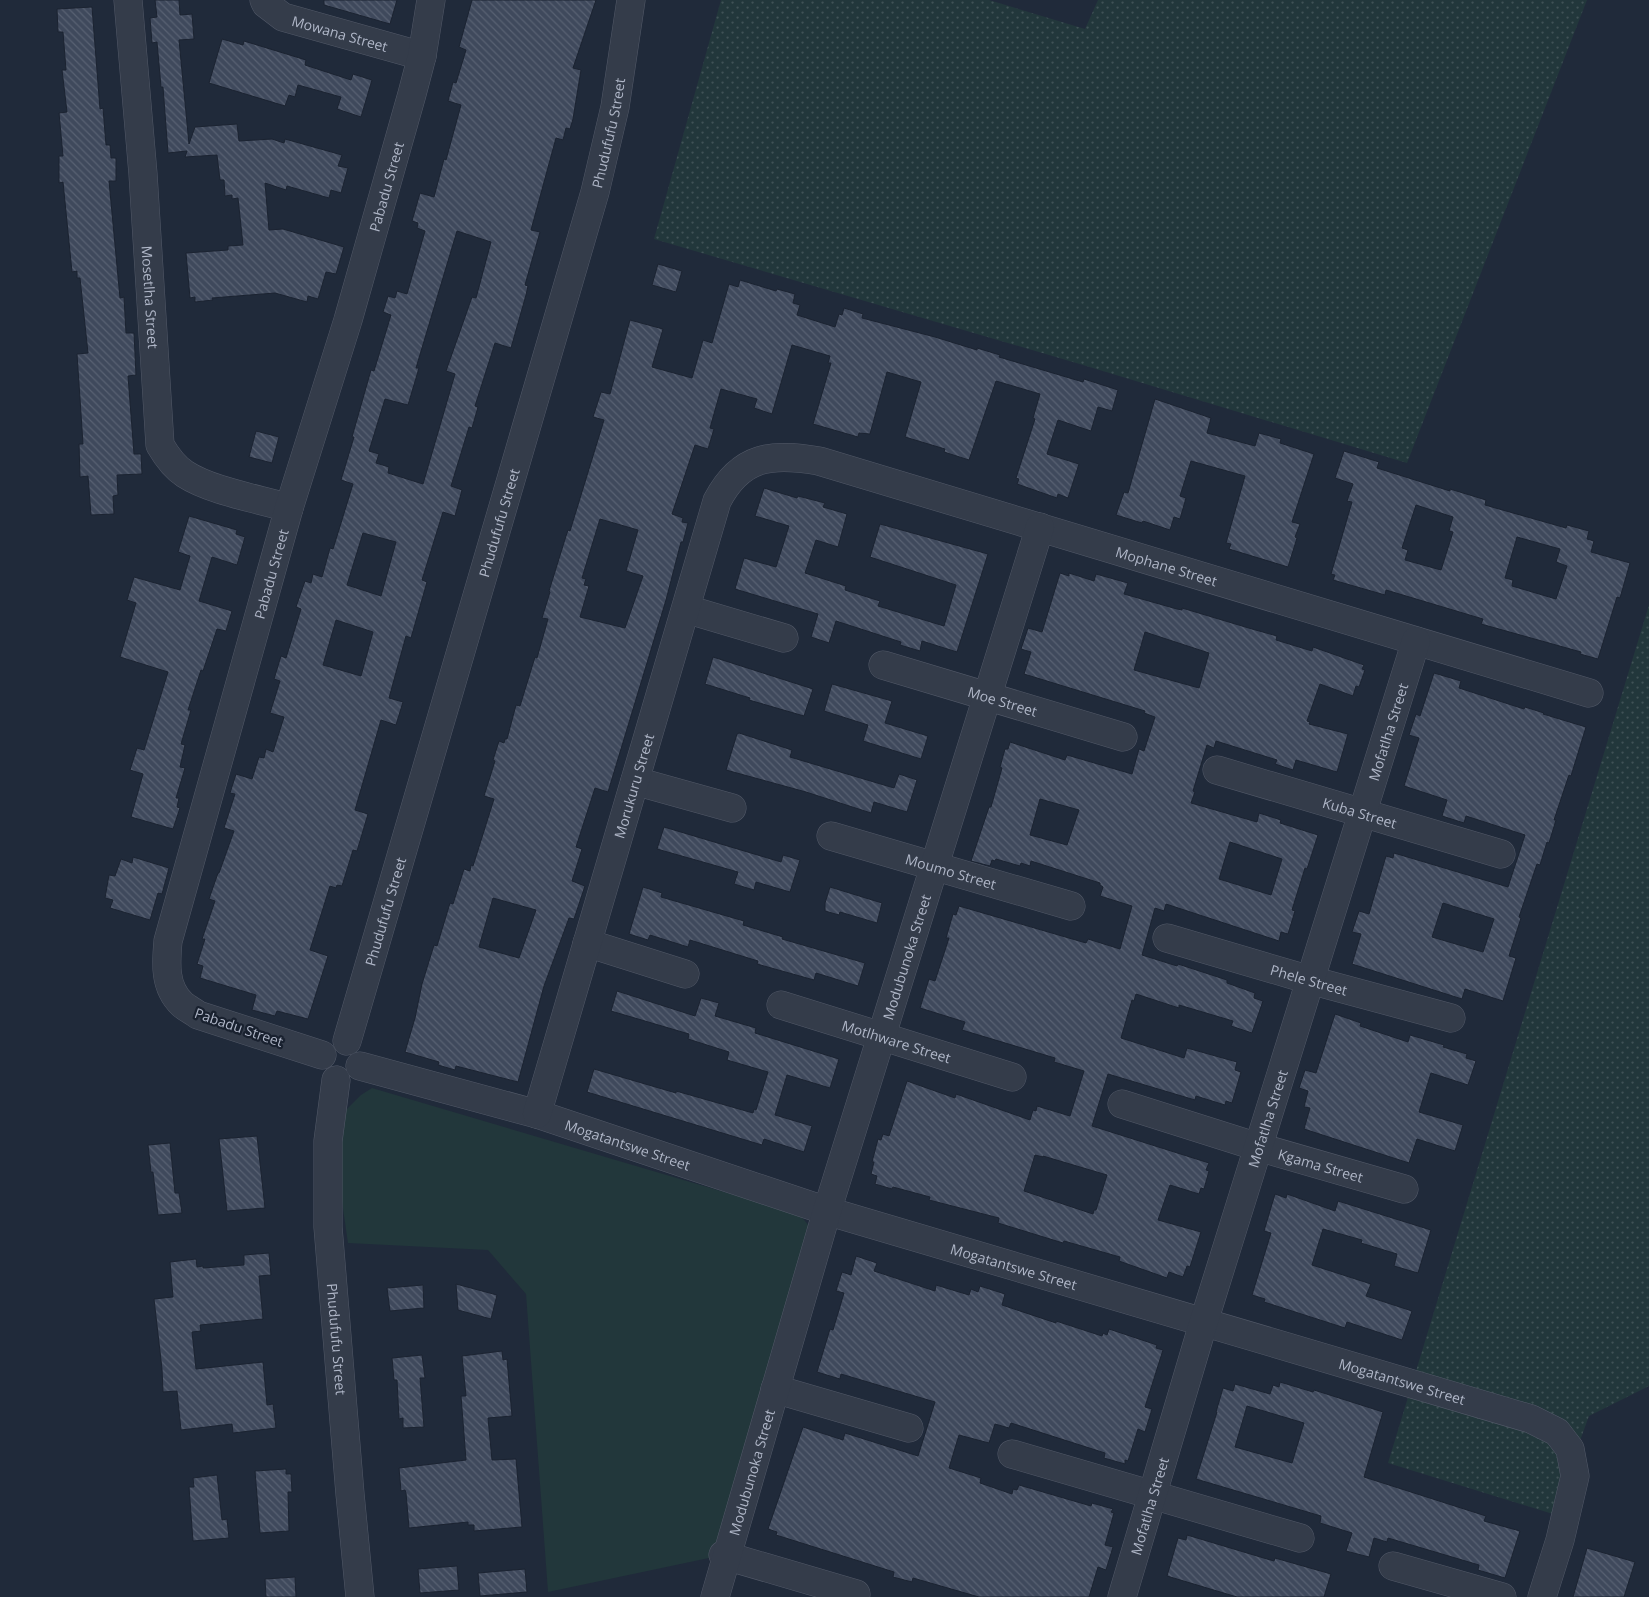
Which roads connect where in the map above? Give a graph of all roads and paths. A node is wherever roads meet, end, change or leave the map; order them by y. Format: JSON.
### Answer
{"nodes":[{"id":1,"x":128,"y":0,"type":"edge"},
{"id":2,"x":264,"y":0,"type":"edge"},
{"id":3,"x":431,"y":0,"type":"edge"},
{"id":4,"x":631,"y":0,"type":"edge"},
{"id":5,"x":422,"y":56,"type":"junction"},
{"id":6,"x":745,"y":466,"type":"joint"},
{"id":7,"x":289,"y":508,"type":"junction"},
{"id":8,"x":1040,"y":527,"type":"junction"},
{"id":9,"x":686,"y":609,"type":"junction"},
{"id":10,"x":784,"y":638,"type":"dead end"},
{"id":11,"x":1416,"y":641,"type":"junction"},
{"id":12,"x":883,"y":664,"type":"dead end"},
{"id":13,"x":1589,"y":693,"type":"dead end"},
{"id":14,"x":988,"y":696,"type":"junction"},
{"id":15,"x":1123,"y":737,"type":"dead end"},
{"id":16,"x":1217,"y":770,"type":"dead end"},
{"id":17,"x":635,"y":780,"type":"junction"},
{"id":18,"x":732,"y":808,"type":"dead end"},
{"id":19,"x":1362,"y":814,"type":"junction"},
{"id":20,"x":831,"y":836,"type":"dead end"},
{"id":21,"x":1501,"y":854,"type":"dead end"},
{"id":22,"x":934,"y":867,"type":"junction"},
{"id":23,"x":1071,"y":906,"type":"dead end"},
{"id":24,"x":1167,"y":938,"type":"dead end"},
{"id":25,"x":587,"y":943,"type":"junction"},
{"id":26,"x":685,"y":974,"type":"dead end"},
{"id":27,"x":1310,"y":980,"type":"junction"},
{"id":28,"x":781,"y":1005,"type":"dead end"},
{"id":29,"x":1451,"y":1018,"type":"dead end"},
{"id":30,"x":881,"y":1036,"type":"junction"},
{"id":31,"x":348,"y":1041,"type":"junction"},
{"id":32,"x":322,"y":1054,"type":"junction"},
{"id":33,"x":360,"y":1066,"type":"junction"},
{"id":34,"x":1012,"y":1077,"type":"dead end"},
{"id":35,"x":336,"y":1080,"type":"junction"},
{"id":36,"x":1122,"y":1104,"type":"dead end"},
{"id":37,"x":537,"y":1114,"type":"junction"},
{"id":38,"x":1258,"y":1147,"type":"junction"},
{"id":39,"x":1404,"y":1189,"type":"dead end"},
{"id":40,"x":827,"y":1211,"type":"junction"},
{"id":41,"x":1204,"y":1322,"type":"junction"},
{"id":42,"x":775,"y":1389,"type":"junction"},
{"id":43,"x":909,"y":1428,"type":"dead end"},
{"id":44,"x":1012,"y":1454,"type":"dead end"},
{"id":45,"x":1152,"y":1495,"type":"junction"},
{"id":46,"x":1300,"y":1538,"type":"dead end"},
{"id":47,"x":725,"y":1555,"type":"junction"},
{"id":48,"x":1393,"y":1566,"type":"dead end"},
{"id":49,"x":856,"y":1594,"type":"dead end"},
{"id":50,"x":360,"y":1597,"type":"edge"},
{"id":51,"x":715,"y":1597,"type":"edge"},
{"id":52,"x":1122,"y":1597,"type":"edge"},
{"id":53,"x":1502,"y":1597,"type":"edge"},
{"id":54,"x":1542,"y":1597,"type":"edge"}],
"edges":[{"from":1,"to":7,"type":"street","name":"Mosetlha Street"},
{"from":2,"to":5,"type":"street","name":"Mowana Street"},
{"from":3,"to":5,"type":"street","name":"Pabadu Street"},
{"from":4,"to":31,"type":"street","name":"Phudufufu Street"},
{"from":5,"to":7,"type":"street","name":"Pabadu Street"},
{"from":6,"to":8,"type":"street","name":"Mophane Street"},
{"from":6,"to":9,"type":"street","name":"Morukuru Street"},
{"from":7,"to":32,"type":"street","name":"Pabadu Street"},
{"from":8,"to":11,"type":"street","name":"Mophane Street"},
{"from":8,"to":14,"type":"street","name":"Modubunoka Street"},
{"from":9,"to":10,"type":"street"},
{"from":9,"to":17,"type":"street","name":"Morukuru Street"},
{"from":11,"to":13,"type":"street","name":"Mophane Street"},
{"from":11,"to":19,"type":"street","name":"Mofatlha Street"},
{"from":12,"to":14,"type":"street","name":"Moe Street"},
{"from":14,"to":15,"type":"street","name":"Moe Street"},
{"from":14,"to":22,"type":"street","name":"Modubunoka Street"},
{"from":16,"to":19,"type":"street","name":"Kuba Street"},
{"from":17,"to":18,"type":"street"},
{"from":17,"to":25,"type":"street","name":"Morukuru Street"},
{"from":19,"to":21,"type":"street","name":"Kuba Street"},
{"from":19,"to":27,"type":"street","name":"Mofatlha Street"},
{"from":20,"to":22,"type":"street","name":"Moumo Street"},
{"from":22,"to":23,"type":"street","name":"Moumo Street"},
{"from":22,"to":30,"type":"street","name":"Modubunoka Street"},
{"from":24,"to":27,"type":"street","name":"Phele Street"},
{"from":25,"to":26,"type":"street"},
{"from":25,"to":37,"type":"street","name":"Morukuru Street"},
{"from":27,"to":29,"type":"street","name":"Phele Street"},
{"from":27,"to":38,"type":"street","name":"Mofatlha Street"},
{"from":28,"to":30,"type":"street","name":"Motlhware Street"},
{"from":30,"to":34,"type":"street","name":"Motlhware Street"},
{"from":30,"to":40,"type":"street","name":"Modubunoka Street"},
{"from":31,"to":32,"type":"street"},
{"from":31,"to":33,"type":"street"},
{"from":32,"to":35,"type":"street"},
{"from":33,"to":35,"type":"street"},
{"from":33,"to":37,"type":"street","name":"Mogatantswe Street"},
{"from":35,"to":50,"type":"street","name":"Phudufufu Street"},
{"from":36,"to":38,"type":"street","name":"Kgama Street"},
{"from":37,"to":40,"type":"street","name":"Mogatantswe Street"},
{"from":38,"to":39,"type":"street","name":"Kgama Street"},
{"from":38,"to":41,"type":"street","name":"Mofatlha Street"},
{"from":40,"to":41,"type":"street","name":"Mogatantswe Street"},
{"from":40,"to":42,"type":"street","name":"Modubunoka Street"},
{"from":41,"to":45,"type":"street","name":"Mofatlha Street"},
{"from":41,"to":54,"type":"street","name":"Mogatantswe Street"},
{"from":42,"to":43,"type":"street"},
{"from":42,"to":47,"type":"street","name":"Modubunoka Street"},
{"from":44,"to":45,"type":"street"},
{"from":45,"to":46,"type":"street"},
{"from":45,"to":52,"type":"street","name":"Mofatlha Street"},
{"from":47,"to":49,"type":"street"},
{"from":47,"to":51,"type":"street","name":"Modubunoka Street"},
{"from":48,"to":53,"type":"street"}]}
